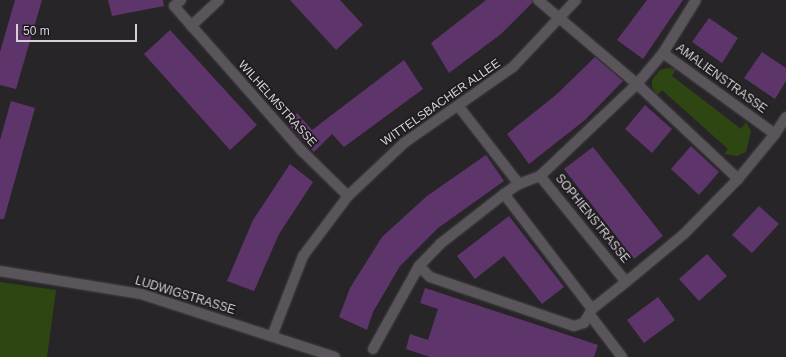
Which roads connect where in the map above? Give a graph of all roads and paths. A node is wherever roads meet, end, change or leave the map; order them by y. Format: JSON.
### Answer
{"nodes":[{"id":1,"x":182,"y":0,"type":"edge"},
{"id":2,"x":219,"y":0,"type":"edge"},
{"id":3,"x":538,"y":0,"type":"edge"},
{"id":4,"x":576,"y":0,"type":"edge"},
{"id":5,"x":696,"y":0,"type":"edge"},
{"id":6,"x":560,"y":19,"type":"junction"},
{"id":7,"x":191,"y":26,"type":"junction"},
{"id":8,"x":663,"y":53,"type":"junction"},
{"id":9,"x":637,"y":84,"type":"junction"},
{"id":10,"x":459,"y":107,"type":"junction"},
{"id":11,"x":786,"y":118,"type":"edge"},
{"id":12,"x":775,"y":134,"type":"junction"},
{"id":13,"x":540,"y":176,"type":"junction"},
{"id":14,"x":738,"y":179,"type":"junction"},
{"id":15,"x":519,"y":184,"type":"junction"},
{"id":16,"x":504,"y":194,"type":"junction"},
{"id":17,"x":348,"y":196,"type":"junction"},
{"id":18,"x":419,"y":266,"type":"junction"},
{"id":19,"x":0,"y":271,"type":"edge"},
{"id":20,"x":626,"y":282,"type":"junction"},
{"id":21,"x":591,"y":312,"type":"junction"},
{"id":22,"x":272,"y":336,"type":"junction"},
{"id":23,"x":374,"y":349,"type":"dead end"},
{"id":24,"x":334,"y":357,"type":"edge"},
{"id":25,"x":622,"y":357,"type":"edge"}],
"edges":[{"from":1,"to":7,"type":"street","name":"WILHELMSTRASSE"},
{"from":2,"to":7,"type":"street"},
{"from":3,"to":6,"type":"street"},
{"from":4,"to":6,"type":"street","name":"WITTELSBACHER ALLEE"},
{"from":5,"to":8,"type":"street"},
{"from":6,"to":9,"type":"street"},
{"from":6,"to":10,"type":"street","name":"WITTELSBACHER ALLEE"},
{"from":7,"to":17,"type":"street","name":"WILHELMSTRASSE"},
{"from":8,"to":9,"type":"street"},
{"from":8,"to":12,"type":"street","name":"AMALIENSTRASSE"},
{"from":9,"to":13,"type":"street"},
{"from":9,"to":14,"type":"street"},
{"from":10,"to":15,"type":"street"},
{"from":10,"to":17,"type":"street","name":"WITTELSBACHER ALLEE"},
{"from":11,"to":12,"type":"street"},
{"from":12,"to":14,"type":"street"},
{"from":13,"to":15,"type":"street","name":"SOPHIENSTRASSE"},
{"from":13,"to":20,"type":"street","name":"SOPHIENSTRASSE"},
{"from":14,"to":20,"type":"street"},
{"from":15,"to":16,"type":"street","name":"SOPHIENSTRASSE"},
{"from":16,"to":18,"type":"street","name":"SOPHIENSTRASSE"},
{"from":16,"to":21,"type":"street"},
{"from":17,"to":22,"type":"street","name":"WITTELSBACHER ALLEE"},
{"from":18,"to":21,"type":"street","name":"SOPHIENSTRASSE"},
{"from":18,"to":23,"type":"street","name":"SOPHIENSTRASSE"},
{"from":19,"to":22,"type":"street","name":"LUDWIGSTRASSE"},
{"from":20,"to":21,"type":"street","name":"SOPHIENSTRASSE"},
{"from":21,"to":25,"type":"street"},
{"from":22,"to":24,"type":"street","name":"LUDWIGSTRASSE"}]}
